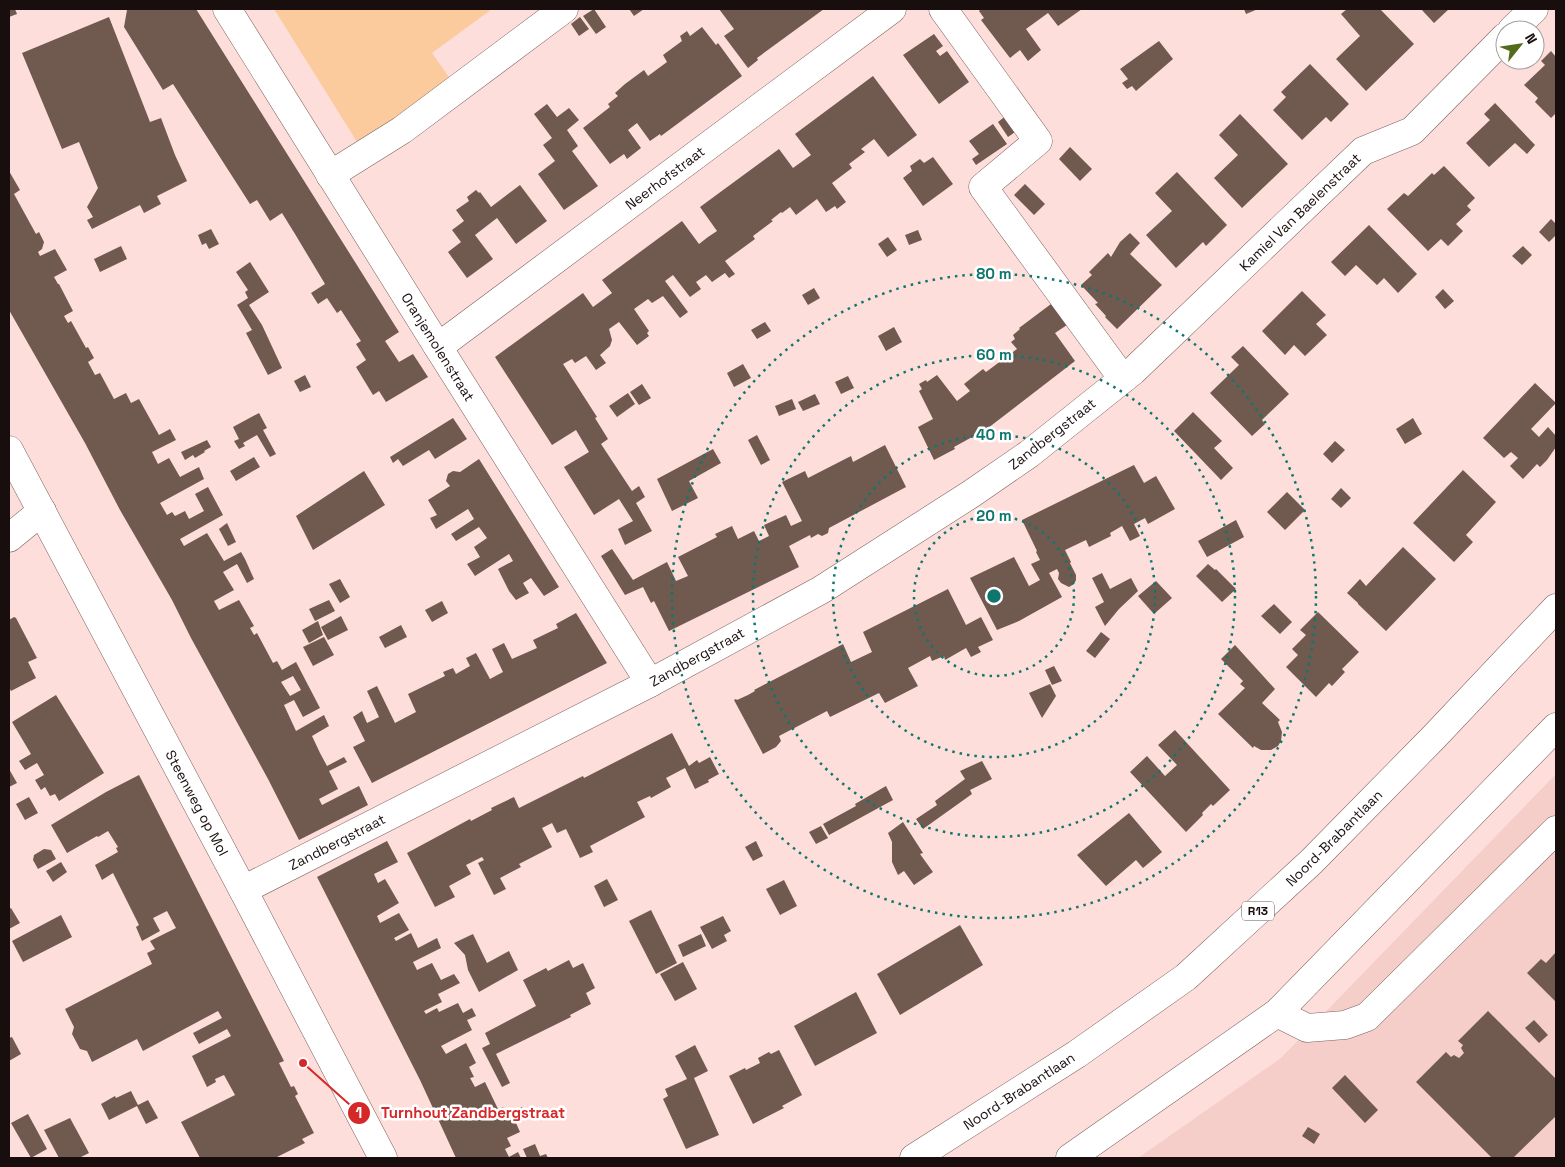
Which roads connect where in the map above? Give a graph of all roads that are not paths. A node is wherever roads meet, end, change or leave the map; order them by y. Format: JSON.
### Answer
{"nodes":[{"id":1,"x":227,"y":9,"type":"edge"},
{"id":2,"x":564,"y":9,"type":"edge"},
{"id":3,"x":892,"y":9,"type":"edge"},
{"id":4,"x":943,"y":9,"type":"edge"},
{"id":5,"x":1534,"y":9,"type":"edge"},
{"id":6,"x":1522,"y":20,"type":"edge"},
{"id":7,"x":1495,"y":47,"type":"edge"},
{"id":8,"x":330,"y":175,"type":"junction"},
{"id":9,"x":438,"y":347,"type":"junction"},
{"id":10,"x":1123,"y":378,"type":"junction"},
{"id":11,"x":9,"y":450,"type":"edge"},
{"id":12,"x":42,"y":511,"type":"junction"},
{"id":13,"x":9,"y":538,"type":"edge"},
{"id":14,"x":1556,"y":608,"type":"edge"},
{"id":15,"x":650,"y":683,"type":"junction"},
{"id":16,"x":1556,"y":727,"type":"edge"},
{"id":17,"x":1556,"y":830,"type":"edge"},
{"id":18,"x":244,"y":890,"type":"junction"},
{"id":19,"x":1277,"y":1013,"type":"junction"},
{"id":20,"x":378,"y":1156,"type":"edge"},
{"id":21,"x":914,"y":1158,"type":"edge"},
{"id":22,"x":1070,"y":1158,"type":"edge"}],
"edges":[{"from":1,"to":8,"type":"street","name":"Oranjemolenstraat"},
{"from":2,"to":8,"type":"street"},
{"from":3,"to":9,"type":"street","name":"Neerhofstraat"},
{"from":4,"to":10,"type":"street"},
{"from":5,"to":6,"type":"street"},
{"from":7,"to":10,"type":"street","name":"Kamiel Van Baelenstraat"},
{"from":8,"to":9,"type":"street","name":"Oranjemolenstraat"},
{"from":9,"to":15,"type":"street","name":"Oranjemolenstraat"},
{"from":10,"to":15,"type":"street","name":"Zandbergstraat"},
{"from":11,"to":12,"type":"street","name":"Steenweg op Mol"},
{"from":12,"to":13,"type":"street"},
{"from":12,"to":18,"type":"street","name":"Steenweg op Mol"},
{"from":14,"to":21,"type":"street","name":"Noord-Brabantlaan","number":"R13"},
{"from":15,"to":18,"type":"street","name":"Zandbergstraat"},
{"from":16,"to":19,"type":"street"},
{"from":17,"to":19,"type":"street"},
{"from":18,"to":20,"type":"street","name":"Steenweg op Mol"},
{"from":19,"to":22,"type":"street"}]}
